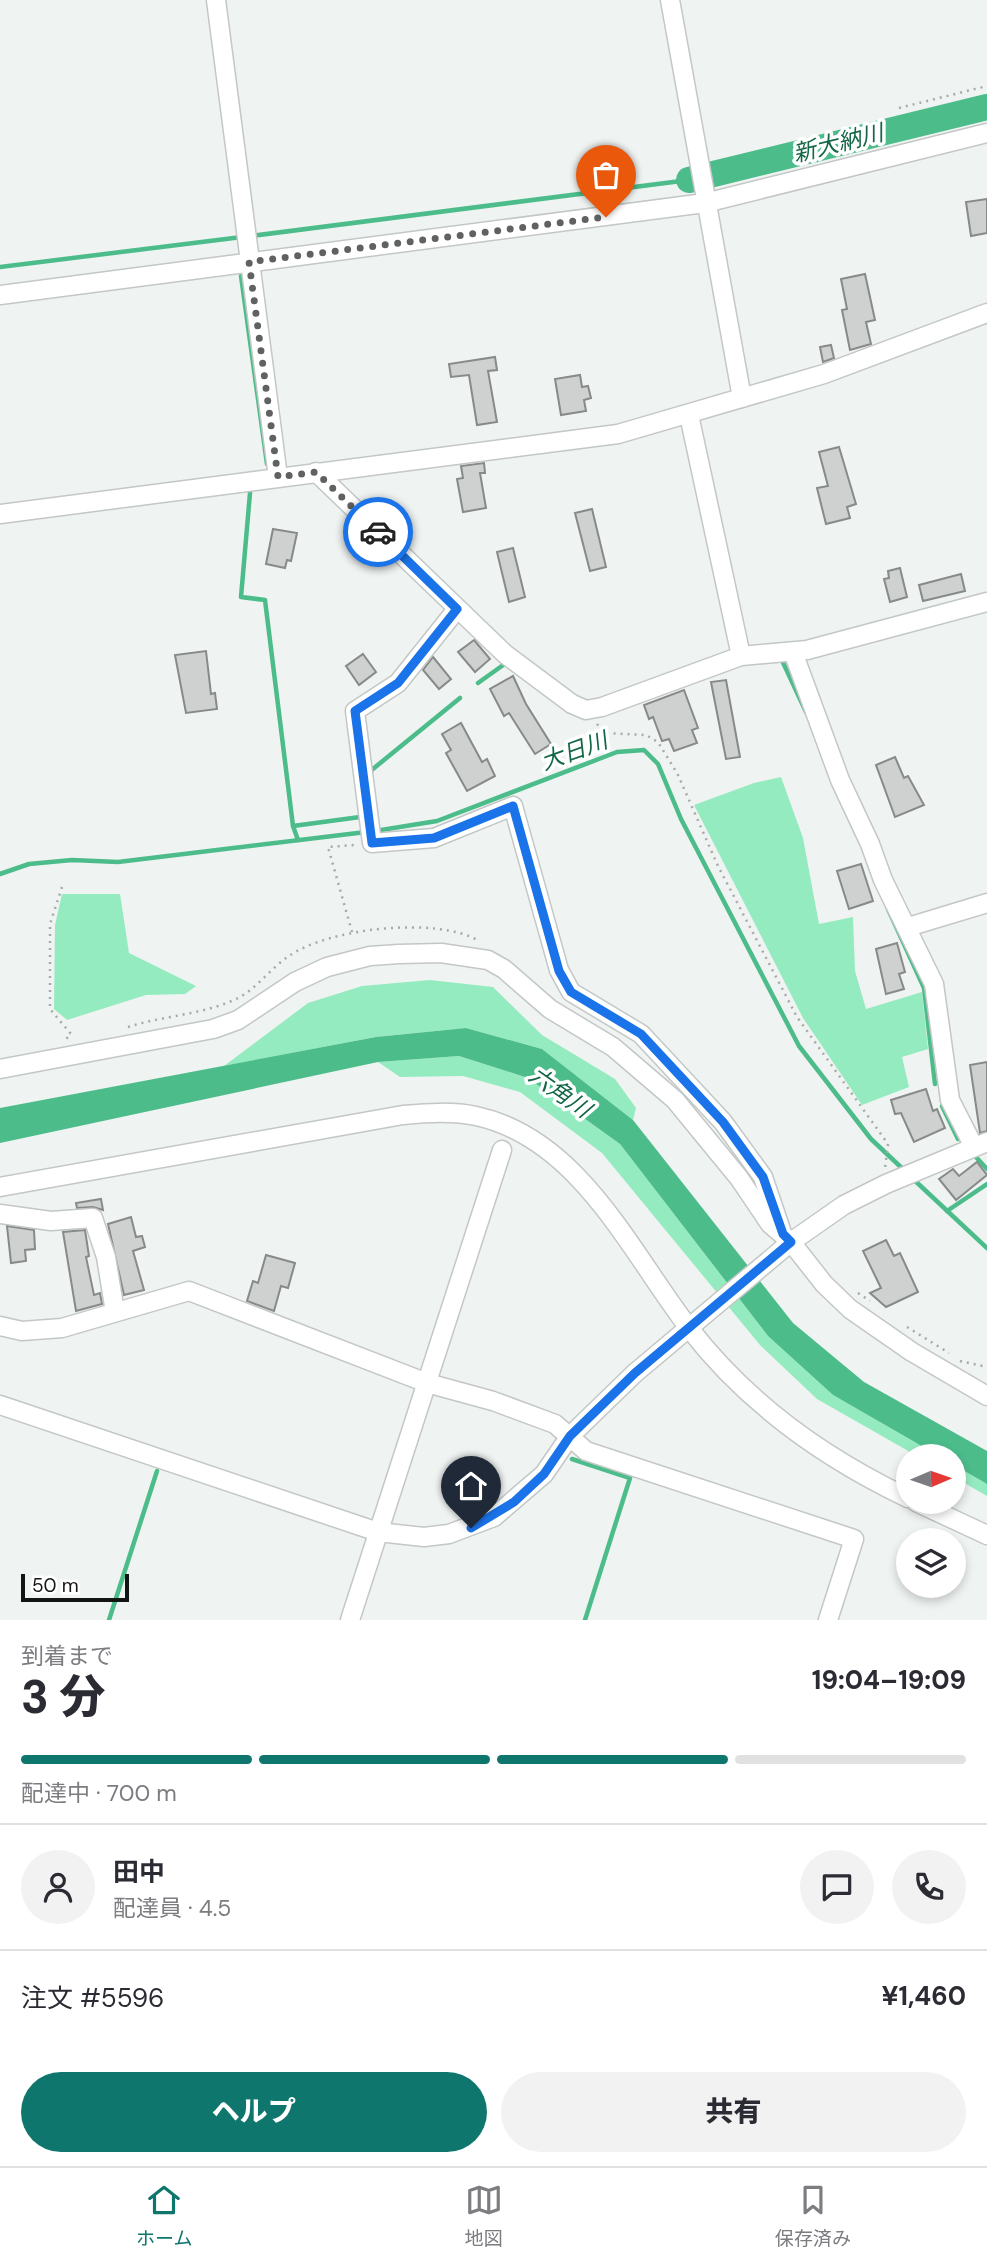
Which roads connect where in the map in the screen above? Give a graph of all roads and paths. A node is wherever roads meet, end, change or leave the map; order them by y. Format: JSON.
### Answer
{"nodes":[{"id":1,"x":216,"y":0,"type":"edge"},
{"id":2,"x":670,"y":0,"type":"edge"},
{"id":3,"x":987,"y":86,"type":"edge"},
{"id":4,"x":899,"y":108,"type":"dead end"},
{"id":5,"x":987,"y":133,"type":"edge"},
{"id":6,"x":703,"y":195,"type":"junction"},
{"id":7,"x":248,"y":254,"type":"junction"},
{"id":8,"x":0,"y":295,"type":"edge"},
{"id":9,"x":987,"y":313,"type":"edge"},
{"id":10,"x":742,"y":398,"type":"junction"},
{"id":11,"x":690,"y":415,"type":"junction"},
{"id":12,"x":316,"y":472,"type":"junction"},
{"id":13,"x":278,"y":477,"type":"junction"},
{"id":14,"x":0,"y":514,"type":"edge"},
{"id":15,"x":987,"y":602,"type":"edge"},
{"id":16,"x":457,"y":609,"type":"junction"},
{"id":17,"x":793,"y":652,"type":"junction"},
{"id":18,"x":741,"y":656,"type":"junction"},
{"id":19,"x":586,"y":710,"type":"junction"},
{"id":20,"x":370,"y":835,"type":"junction"},
{"id":21,"x":62,"y":887,"type":"dead end"},
{"id":22,"x":987,"y":903,"type":"edge"},
{"id":23,"x":908,"y":927,"type":"junction"},
{"id":24,"x":352,"y":932,"type":"dead end"},
{"id":25,"x":65,"y":1040,"type":"dead end"},
{"id":26,"x":0,"y":1069,"type":"edge"},
{"id":27,"x":980,"y":1144,"type":"edge"},
{"id":28,"x":502,"y":1150,"type":"dead end"},
{"id":29,"x":884,"y":1161,"type":"dead end"},
{"id":30,"x":0,"y":1187,"type":"edge"},
{"id":31,"x":2,"y":1213,"type":"edge"},
{"id":32,"x":786,"y":1242,"type":"junction"},
{"id":33,"x":856,"y":1292,"type":"dead end"},
{"id":34,"x":878,"y":1308,"type":"dead end"},
{"id":35,"x":115,"y":1312,"type":"junction"},
{"id":36,"x":899,"y":1323,"type":"dead end"},
{"id":37,"x":692,"y":1324,"type":"junction"},
{"id":38,"x":0,"y":1326,"type":"edge"},
{"id":39,"x":987,"y":1367,"type":"edge"},
{"id":40,"x":426,"y":1383,"type":"junction"},
{"id":41,"x":987,"y":1396,"type":"edge"},
{"id":42,"x":0,"y":1405,"type":"edge"},
{"id":43,"x":570,"y":1436,"type":"junction"},
{"id":44,"x":896,"y":1492,"type":"edge"},
{"id":45,"x":941,"y":1514,"type":"edge"},
{"id":46,"x":378,"y":1532,"type":"junction"},
{"id":47,"x":987,"y":1535,"type":"edge"},
{"id":48,"x":350,"y":1620,"type":"edge"},
{"id":49,"x":828,"y":1620,"type":"edge"}],
"edges":[{"from":1,"to":7,"type":"street"},
{"from":2,"to":6,"type":"street"},
{"from":3,"to":4,"type":"path"},
{"from":5,"to":6,"type":"street"},
{"from":6,"to":7,"type":"street"},
{"from":6,"to":10,"type":"street"},
{"from":7,"to":8,"type":"street"},
{"from":7,"to":13,"type":"street"},
{"from":9,"to":10,"type":"street"},
{"from":10,"to":11,"type":"street"},
{"from":11,"to":12,"type":"street"},
{"from":11,"to":18,"type":"street"},
{"from":12,"to":13,"type":"street"},
{"from":12,"to":16,"type":"street"},
{"from":13,"to":14,"type":"street"},
{"from":15,"to":17,"type":"street"},
{"from":16,"to":19,"type":"street"},
{"from":16,"to":20,"type":"street"},
{"from":17,"to":18,"type":"street"},
{"from":17,"to":23,"type":"street"},
{"from":18,"to":19,"type":"street"},
{"from":19,"to":29,"type":"path"},
{"from":20,"to":24,"type":"path"},
{"from":20,"to":32,"type":"street"},
{"from":21,"to":25,"type":"path"},
{"from":22,"to":23,"type":"street"},
{"from":23,"to":27,"type":"street"},
{"from":26,"to":32,"type":"street"},
{"from":27,"to":32,"type":"street"},
{"from":28,"to":40,"type":"street"},
{"from":30,"to":37,"type":"street"},
{"from":31,"to":35,"type":"street"},
{"from":32,"to":37,"type":"street"},
{"from":32,"to":41,"type":"street"},
{"from":33,"to":34,"type":"path"},
{"from":35,"to":38,"type":"street"},
{"from":35,"to":40,"type":"street"},
{"from":36,"to":39,"type":"path"},
{"from":37,"to":43,"type":"street"},
{"from":37,"to":44,"type":"street"},
{"from":40,"to":43,"type":"street"},
{"from":40,"to":46,"type":"street"},
{"from":42,"to":46,"type":"street"},
{"from":43,"to":46,"type":"street"},
{"from":43,"to":49,"type":"street"},
{"from":45,"to":47,"type":"street"},
{"from":46,"to":48,"type":"street"}]}
